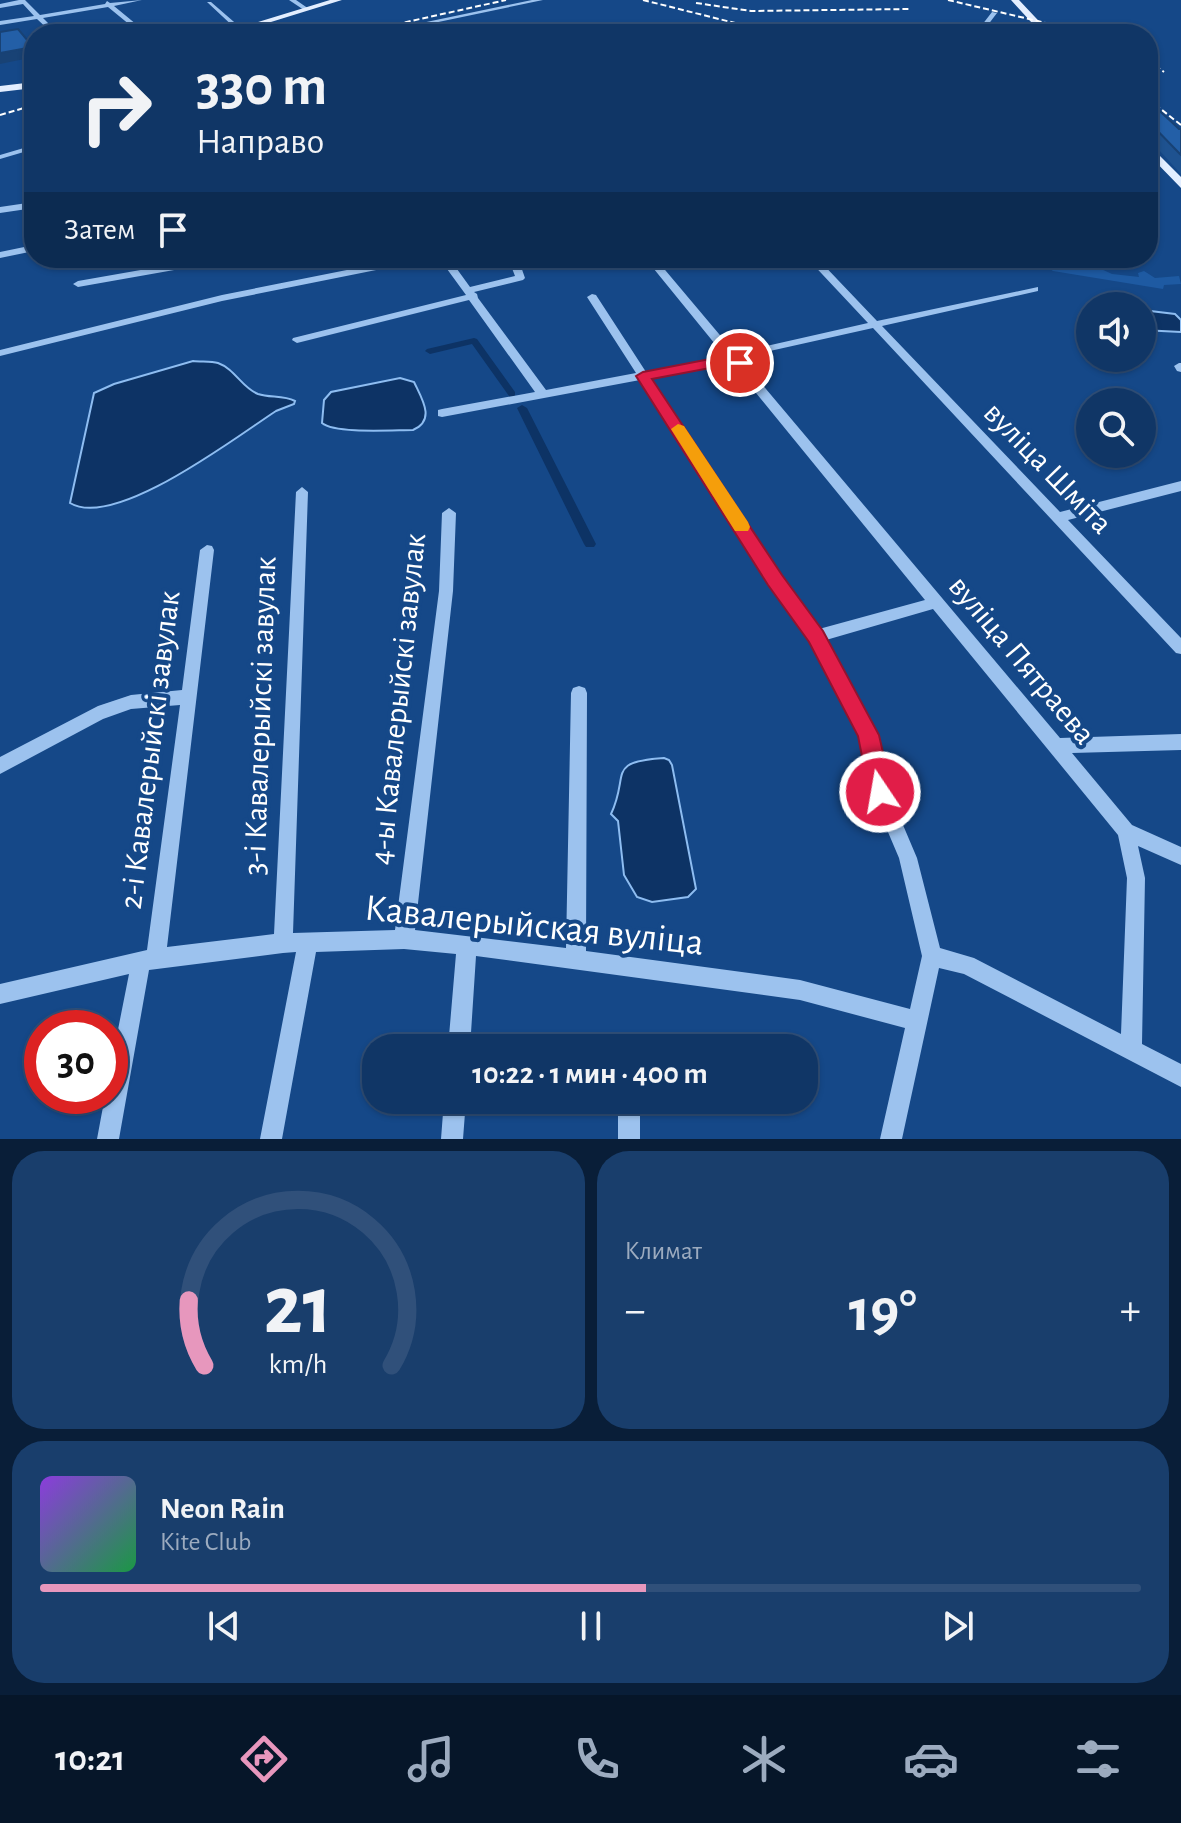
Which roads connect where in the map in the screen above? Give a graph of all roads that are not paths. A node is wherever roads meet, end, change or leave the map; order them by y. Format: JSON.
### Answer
{"nodes":[{"id":1,"x":139,"y":0,"type":"edge"},
{"id":2,"x":292,"y":0,"type":"edge"},
{"id":3,"x":338,"y":0,"type":"edge"},
{"id":4,"x":540,"y":0,"type":"edge"},
{"id":5,"x":1015,"y":0,"type":"edge"},
{"id":6,"x":23,"y":1,"type":"edge"},
{"id":7,"x":107,"y":2,"type":"edge"},
{"id":8,"x":209,"y":3,"type":"dead end"},
{"id":9,"x":0,"y":6,"type":"edge"},
{"id":10,"x":306,"y":9,"type":"junction"},
{"id":11,"x":994,"y":13,"type":"dead end"},
{"id":12,"x":41,"y":16,"type":"junction"},
{"id":13,"x":0,"y":23,"type":"edge"},
{"id":14,"x":48,"y":24,"type":"edge"},
{"id":15,"x":133,"y":24,"type":"edge"},
{"id":16,"x":233,"y":24,"type":"edge"},
{"id":17,"x":256,"y":24,"type":"edge"},
{"id":18,"x":431,"y":24,"type":"edge"},
{"id":19,"x":986,"y":24,"type":"edge"},
{"id":20,"x":1038,"y":24,"type":"edge"},
{"id":21,"x":24,"y":86,"type":"edge"},
{"id":22,"x":0,"y":89,"type":"edge"},
{"id":23,"x":24,"y":150,"type":"edge"},
{"id":24,"x":0,"y":157,"type":"edge"},
{"id":25,"x":1158,"y":158,"type":"edge"},
{"id":26,"x":1181,"y":184,"type":"edge"},
{"id":27,"x":24,"y":206,"type":"edge"},
{"id":28,"x":0,"y":210,"type":"edge"},
{"id":29,"x":24,"y":250,"type":"edge"},
{"id":30,"x":0,"y":255,"type":"edge"},
{"id":31,"x":168,"y":268,"type":"edge"},
{"id":32,"x":371,"y":268,"type":"edge"},
{"id":33,"x":452,"y":268,"type":"edge"},
{"id":34,"x":516,"y":268,"type":"edge"},
{"id":35,"x":659,"y":268,"type":"edge"},
{"id":36,"x":822,"y":268,"type":"edge"},
{"id":37,"x":78,"y":284,"type":"dead end"},
{"id":38,"x":1035,"y":289,"type":"dead end"},
{"id":39,"x":472,"y":293,"type":"junction"},
{"id":40,"x":592,"y":297,"type":"dead end"},
{"id":41,"x":877,"y":325,"type":"junction"},
{"id":42,"x":297,"y":340,"type":"dead end"},
{"id":43,"x":0,"y":353,"type":"edge"},
{"id":44,"x":737,"y":360,"type":"junction"},
{"id":45,"x":643,"y":376,"type":"junction"},
{"id":46,"x":542,"y":393,"type":"junction"},
{"id":47,"x":442,"y":413,"type":"dead end"},
{"id":48,"x":1181,"y":486,"type":"edge"},
{"id":49,"x":302,"y":492,"type":"dead end"},
{"id":50,"x":449,"y":513,"type":"dead end"},
{"id":51,"x":1060,"y":517,"type":"junction"},
{"id":52,"x":207,"y":550,"type":"dead end"},
{"id":53,"x":937,"y":602,"type":"junction"},
{"id":54,"x":816,"y":636,"type":"junction"},
{"id":55,"x":1181,"y":648,"type":"edge"},
{"id":56,"x":579,"y":693,"type":"dead end"},
{"id":57,"x":187,"y":697,"type":"junction"},
{"id":58,"x":1181,"y":742,"type":"edge"},
{"id":59,"x":1058,"y":746,"type":"junction"},
{"id":60,"x":0,"y":766,"type":"edge"},
{"id":61,"x":1126,"y":831,"type":"junction"},
{"id":62,"x":1181,"y":856,"type":"edge"},
{"id":63,"x":404,"y":939,"type":"junction"},
{"id":64,"x":308,"y":942,"type":"junction"},
{"id":65,"x":283,"y":943,"type":"junction"},
{"id":66,"x":467,"y":945,"type":"junction"},
{"id":67,"x":932,"y":956,"type":"junction"},
{"id":68,"x":148,"y":959,"type":"junction"},
{"id":69,"x":576,"y":959,"type":"junction"},
{"id":70,"x":0,"y":994,"type":"edge"},
{"id":71,"x":917,"y":1021,"type":"junction"},
{"id":72,"x":460,"y":1034,"type":"edge"},
{"id":73,"x":1131,"y":1050,"type":"junction"},
{"id":74,"x":1181,"y":1076,"type":"edge"},
{"id":75,"x":454,"y":1114,"type":"edge"},
{"id":76,"x":629,"y":1114,"type":"edge"},
{"id":77,"x":108,"y":1139,"type":"edge"},
{"id":78,"x":271,"y":1139,"type":"edge"},
{"id":79,"x":452,"y":1139,"type":"edge"},
{"id":80,"x":629,"y":1139,"type":"edge"},
{"id":81,"x":891,"y":1139,"type":"edge"}],
"edges":[{"from":1,"to":7,"type":"street"},
{"from":2,"to":10,"type":"street"},
{"from":3,"to":10,"type":"main road"},
{"from":4,"to":18,"type":"street"},
{"from":5,"to":20,"type":"main road"},
{"from":6,"to":9,"type":"street"},
{"from":6,"to":12,"type":"street"},
{"from":7,"to":12,"type":"street"},
{"from":7,"to":15,"type":"street"},
{"from":8,"to":16,"type":"street"},
{"from":10,"to":17,"type":"main road"},
{"from":11,"to":19,"type":"street"},
{"from":12,"to":13,"type":"street"},
{"from":12,"to":14,"type":"street"},
{"from":21,"to":22,"type":"main road"},
{"from":23,"to":24,"type":"street"},
{"from":25,"to":26,"type":"main road"},
{"from":27,"to":28,"type":"street"},
{"from":29,"to":30,"type":"street"},
{"from":31,"to":37,"type":"street"},
{"from":32,"to":43,"type":"street"},
{"from":33,"to":39,"type":"street"},
{"from":34,"to":39,"type":"street"},
{"from":35,"to":44,"type":"street","name":"вуліца Пятраева"},
{"from":36,"to":41,"type":"street","name":"вуліца Шміта"},
{"from":38,"to":41,"type":"street"},
{"from":39,"to":42,"type":"street"},
{"from":39,"to":46,"type":"street"},
{"from":40,"to":45,"type":"street"},
{"from":41,"to":44,"type":"street"},
{"from":41,"to":51,"type":"street","name":"вуліца Шміта"},
{"from":44,"to":45,"type":"street"},
{"from":44,"to":53,"type":"street","name":"вуліца Пятраева"},
{"from":45,"to":46,"type":"street"},
{"from":45,"to":54,"type":"street"},
{"from":46,"to":47,"type":"street"},
{"from":48,"to":51,"type":"street"},
{"from":49,"to":65,"type":"street","name":"3-і Кавалерыйскі завулак"},
{"from":50,"to":63,"type":"street","name":"4-ы Кавалерыйскі завулак"},
{"from":51,"to":55,"type":"street","name":"вуліца Шміта"},
{"from":52,"to":57,"type":"street","name":"2-і Кавалерыйскі завулак"},
{"from":53,"to":54,"type":"street"},
{"from":53,"to":59,"type":"street","name":"вуліца Пятраева"},
{"from":54,"to":67,"type":"street"},
{"from":56,"to":69,"type":"street"},
{"from":57,"to":60,"type":"street"},
{"from":57,"to":68,"type":"street","name":"2-і Кавалерыйскі завулак"},
{"from":58,"to":59,"type":"street"},
{"from":59,"to":61,"type":"street","name":"вуліца Пятраева"},
{"from":61,"to":62,"type":"street"},
{"from":61,"to":73,"type":"street","name":"вуліца Пятраева"},
{"from":63,"to":64,"type":"street","name":"Кавалерыйская вуліца"},
{"from":63,"to":66,"type":"street","name":"Кавалерыйская вуліца"},
{"from":64,"to":65,"type":"street","name":"Кавалерыйская вуліца"},
{"from":64,"to":78,"type":"street"},
{"from":65,"to":68,"type":"street","name":"Кавалерыйская вуліца"},
{"from":66,"to":69,"type":"street","name":"Кавалерыйская вуліца"},
{"from":66,"to":72,"type":"street"},
{"from":67,"to":71,"type":"street"},
{"from":67,"to":73,"type":"street"},
{"from":68,"to":70,"type":"street","name":"Кавалерыйская вуліца"},
{"from":68,"to":77,"type":"street","name":"2-і Кавалерыйскі завулак"},
{"from":69,"to":71,"type":"street","name":"Кавалерыйская вуліца"},
{"from":71,"to":81,"type":"street"},
{"from":73,"to":74,"type":"street"},
{"from":75,"to":79,"type":"street"},
{"from":76,"to":80,"type":"street"}]}
